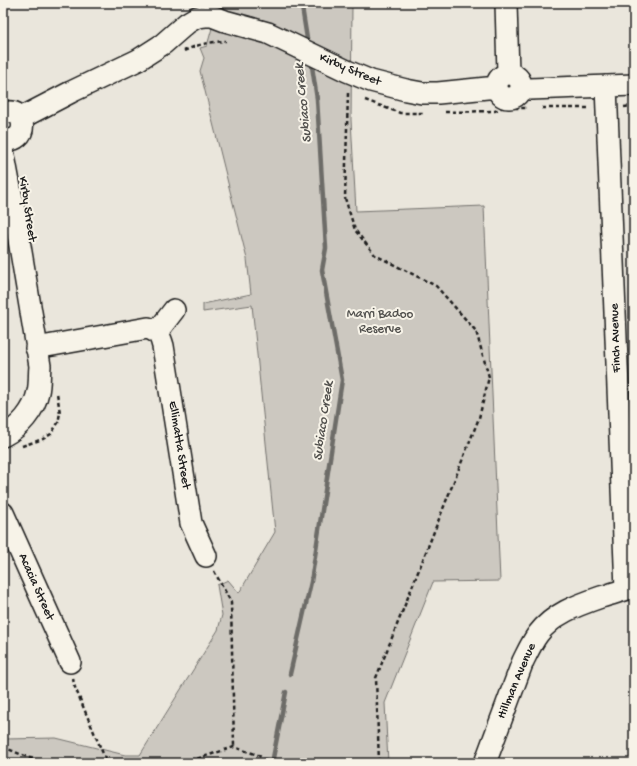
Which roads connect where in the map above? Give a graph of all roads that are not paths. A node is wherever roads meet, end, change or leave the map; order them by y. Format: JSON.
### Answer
{"nodes":[{"id":1,"x":506,"y":3,"type":"edge"},
{"id":2,"x":508,"y":83,"type":"junction"},
{"id":3,"x":634,"y":85,"type":"edge"},
{"id":4,"x":606,"y":86,"type":"junction"},
{"id":5,"x":12,"y":115,"type":"edge"},
{"id":6,"x":3,"y":139,"type":"edge"},
{"id":7,"x":3,"y":150,"type":"edge"},
{"id":8,"x":174,"y":310,"type":"dead end"},
{"id":9,"x":157,"y":332,"type":"junction"},
{"id":10,"x":36,"y":348,"type":"junction"},
{"id":11,"x":10,"y":442,"type":"edge"},
{"id":12,"x":3,"y":513,"type":"edge"},
{"id":13,"x":206,"y":556,"type":"road end"},
{"id":14,"x":630,"y":588,"type":"edge"},
{"id":15,"x":70,"y":662,"type":"road end"},
{"id":16,"x":485,"y":763,"type":"edge"}],
"edges":[{"from":1,"to":2,"type":"street"},
{"from":2,"to":4,"type":"street","name":"Kirby Street"},
{"from":2,"to":5,"type":"street","name":"Kirby Street"},
{"from":3,"to":4,"type":"street","name":"Kirby Street"},
{"from":4,"to":14,"type":"street","name":"Finch Avenue"},
{"from":5,"to":6,"type":"street","name":"Kirby Street"},
{"from":7,"to":10,"type":"street","name":"Kirby Street"},
{"from":8,"to":9,"type":"street"},
{"from":9,"to":10,"type":"street"},
{"from":9,"to":13,"type":"street","name":"Ellimatta Street"},
{"from":10,"to":11,"type":"street","name":"Kirby Street"},
{"from":12,"to":15,"type":"street","name":"Acacia Street"},
{"from":14,"to":16,"type":"street","name":"Hillman Avenue"}]}
